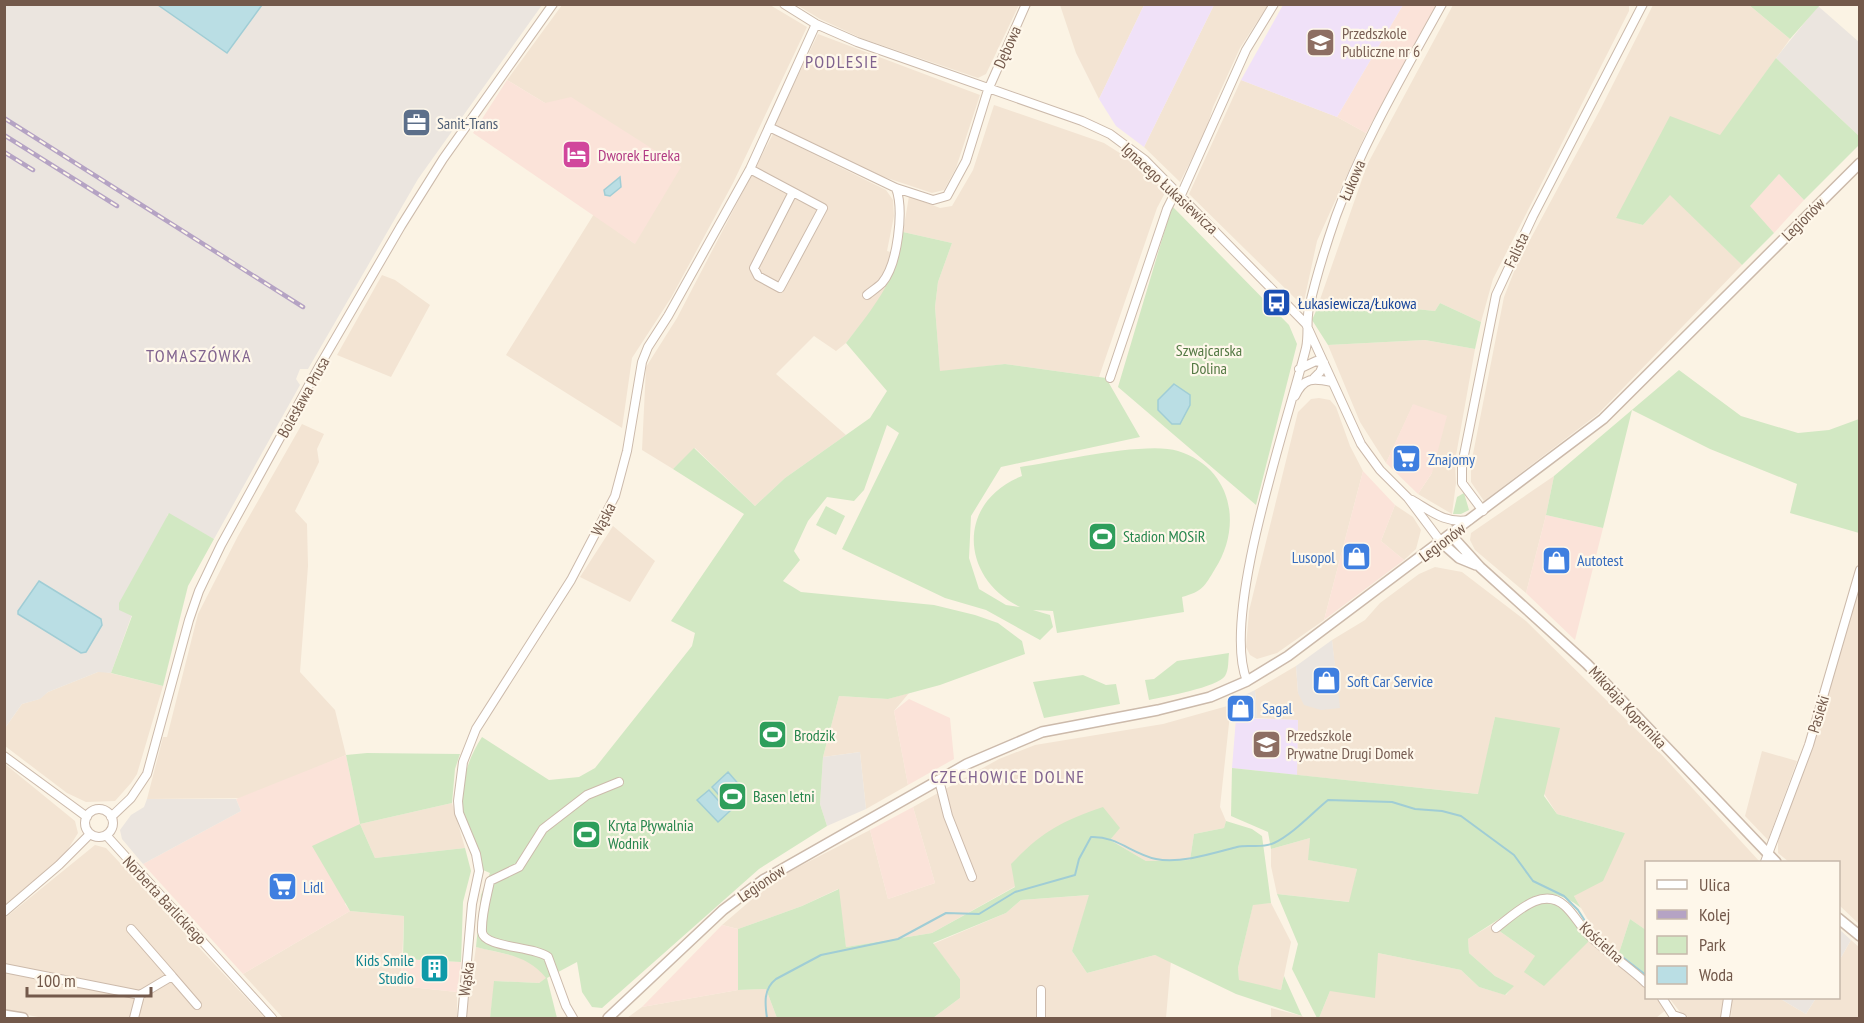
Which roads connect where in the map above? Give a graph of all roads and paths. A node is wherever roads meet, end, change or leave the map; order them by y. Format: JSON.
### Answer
{"nodes":[{"id":1,"x":553,"y":4,"type":"edge"},
{"id":2,"x":783,"y":4,"type":"edge"},
{"id":3,"x":1026,"y":4,"type":"edge"},
{"id":4,"x":1274,"y":4,"type":"edge"},
{"id":5,"x":1442,"y":4,"type":"edge"},
{"id":6,"x":1643,"y":4,"type":"edge"},
{"id":7,"x":816,"y":24,"type":"junction"},
{"id":8,"x":988,"y":90,"type":"junction"},
{"id":9,"x":769,"y":128,"type":"junction"},
{"id":10,"x":1860,"y":163,"type":"edge"},
{"id":11,"x":750,"y":169,"type":"junction"},
{"id":12,"x":897,"y":188,"type":"junction"},
{"id":13,"x":793,"y":192,"type":"junction"},
{"id":14,"x":1179,"y":193,"type":"junction"},
{"id":15,"x":867,"y":295,"type":"dead end"},
{"id":16,"x":1306,"y":324,"type":"junction"},
{"id":17,"x":1324,"y":363,"type":"junction"},
{"id":18,"x":1299,"y":369,"type":"junction"},
{"id":19,"x":1110,"y":378,"type":"dead end"},
{"id":20,"x":1314,"y":378,"type":"junction"},
{"id":21,"x":1332,"y":382,"type":"junction"},
{"id":22,"x":1287,"y":414,"type":"junction"},
{"id":23,"x":1408,"y":498,"type":"junction"},
{"id":24,"x":1483,"y":511,"type":"junction"},
{"id":25,"x":1443,"y":519,"type":"junction"},
{"id":26,"x":1472,"y":519,"type":"junction"},
{"id":27,"x":1450,"y":535,"type":"junction"},
{"id":28,"x":1441,"y":542,"type":"junction"},
{"id":29,"x":1480,"y":567,"type":"junction"},
{"id":30,"x":1860,"y":570,"type":"edge"},
{"id":31,"x":1248,"y":681,"type":"junction"},
{"id":32,"x":4,"y":756,"type":"edge"},
{"id":33,"x":939,"y":780,"type":"junction"},
{"id":34,"x":619,"y":782,"type":"dead end"},
{"id":35,"x":87,"y":817,"type":"junction"},
{"id":36,"x":111,"y":817,"type":"junction"},
{"id":37,"x":90,"y":834,"type":"junction"},
{"id":38,"x":106,"y":835,"type":"junction"},
{"id":39,"x":1766,"y":859,"type":"edge"},
{"id":40,"x":478,"y":874,"type":"junction"},
{"id":41,"x":972,"y":877,"type":"dead end"},
{"id":42,"x":490,"y":881,"type":"junction"},
{"id":43,"x":4,"y":912,"type":"edge"},
{"id":44,"x":1840,"y":919,"type":"edge"},
{"id":45,"x":1496,"y":928,"type":"dead end"},
{"id":46,"x":131,"y":929,"type":"dead end"},
{"id":47,"x":1860,"y":936,"type":"edge"},
{"id":48,"x":4,"y":968,"type":"edge"},
{"id":49,"x":172,"y":976,"type":"junction"},
{"id":50,"x":1645,"y":981,"type":"edge"},
{"id":51,"x":1041,"y":990,"type":"dead end"},
{"id":52,"x":140,"y":995,"type":"junction"},
{"id":53,"x":1662,"y":999,"type":"edge"},
{"id":54,"x":1728,"y":999,"type":"edge"},
{"id":55,"x":197,"y":1005,"type":"dead end"},
{"id":56,"x":4,"y":1015,"type":"edge"},
{"id":57,"x":1670,"y":1017,"type":"edge"},
{"id":58,"x":23,"y":1018,"type":"edge"},
{"id":59,"x":134,"y":1018,"type":"edge"},
{"id":60,"x":272,"y":1018,"type":"edge"},
{"id":61,"x":462,"y":1018,"type":"edge"},
{"id":62,"x":573,"y":1018,"type":"edge"},
{"id":63,"x":608,"y":1018,"type":"edge"},
{"id":64,"x":1041,"y":1018,"type":"edge"},
{"id":65,"x":1682,"y":1018,"type":"edge"},
{"id":66,"x":1725,"y":1018,"type":"edge"}],
"edges":[{"from":1,"to":36,"type":"street","name":"Bolesława Prusa"},
{"from":2,"to":7,"type":"street","name":"Ignacego Łukasiewicza"},
{"from":3,"to":8,"type":"street","name":"Dębowa"},
{"from":4,"to":14,"type":"street"},
{"from":5,"to":16,"type":"street","name":"Łukowa"},
{"from":6,"to":24,"type":"street","name":"Falista"},
{"from":7,"to":8,"type":"street","name":"Ignacego Łukasiewicza"},
{"from":7,"to":9,"type":"street","name":"Wąska"},
{"from":8,"to":12,"type":"street","name":"Dębowa"},
{"from":8,"to":14,"type":"street","name":"Ignacego Łukasiewicza"},
{"from":9,"to":11,"type":"street","name":"Wąska"},
{"from":9,"to":12,"type":"street","name":"Dębowa"},
{"from":10,"to":24,"type":"street","name":"Legionów"},
{"from":11,"to":13,"type":"street"},
{"from":11,"to":40,"type":"street","name":"Wąska"},
{"from":12,"to":15,"type":"street"},
{"from":13,"to":13,"type":"street"},
{"from":14,"to":16,"type":"street","name":"Ignacego Łukasiewicza"},
{"from":14,"to":19,"type":"street"},
{"from":16,"to":17,"type":"street","name":"Ignacego Łukasiewicza"},
{"from":16,"to":18,"type":"street","name":"Łukowa"},
{"from":17,"to":18,"type":"street"},
{"from":17,"to":20,"type":"street","name":"Łukowa"},
{"from":17,"to":21,"type":"street","name":"Ignacego Łukasiewicza"},
{"from":18,"to":22,"type":"street","name":"Łukowa"},
{"from":20,"to":21,"type":"street"},
{"from":20,"to":22,"type":"street","name":"Łukowa"},
{"from":21,"to":23,"type":"street","name":"Ignacego Łukasiewicza"},
{"from":22,"to":31,"type":"street","name":"Łukowa"},
{"from":23,"to":25,"type":"street","name":"Ignacego Łukasiewicza"},
{"from":23,"to":28,"type":"street","name":"Ignacego Łukasiewicza"},
{"from":24,"to":26,"type":"street","name":"Legionów"},
{"from":25,"to":26,"type":"street"},
{"from":25,"to":27,"type":"street"},
{"from":26,"to":27,"type":"street","name":"Legionów"},
{"from":27,"to":28,"type":"street","name":"Legionów"},
{"from":27,"to":29,"type":"street","name":"Mikołaja Kopernika"},
{"from":28,"to":29,"type":"street","name":"Mikołaja Kopernika"},
{"from":28,"to":31,"type":"street","name":"Legionów"},
{"from":29,"to":39,"type":"street","name":"Mikołaja Kopernika"},
{"from":30,"to":39,"type":"street","name":"Pasieki"},
{"from":31,"to":33,"type":"street","name":"Legionów"},
{"from":32,"to":35,"type":"street"},
{"from":33,"to":41,"type":"street"},
{"from":33,"to":63,"type":"street","name":"Legionów"},
{"from":34,"to":42,"type":"street"},
{"from":35,"to":36,"type":"street"},
{"from":35,"to":37,"type":"street"},
{"from":36,"to":38,"type":"street"},
{"from":37,"to":38,"type":"street"},
{"from":37,"to":43,"type":"street"},
{"from":38,"to":60,"type":"street","name":"Norberta Barlickiego"},
{"from":40,"to":42,"type":"street"},
{"from":40,"to":61,"type":"street","name":"Wąska"},
{"from":42,"to":62,"type":"street"},
{"from":44,"to":47,"type":"street"},
{"from":45,"to":50,"type":"street","name":"Kościelna"},
{"from":46,"to":49,"type":"street"},
{"from":48,"to":52,"type":"street"},
{"from":49,"to":52,"type":"street"},
{"from":49,"to":55,"type":"street"},
{"from":51,"to":64,"type":"street"},
{"from":52,"to":59,"type":"street"},
{"from":53,"to":57,"type":"street"},
{"from":54,"to":66,"type":"street"},
{"from":56,"to":58,"type":"street"},
{"from":57,"to":65,"type":"street"}]}
